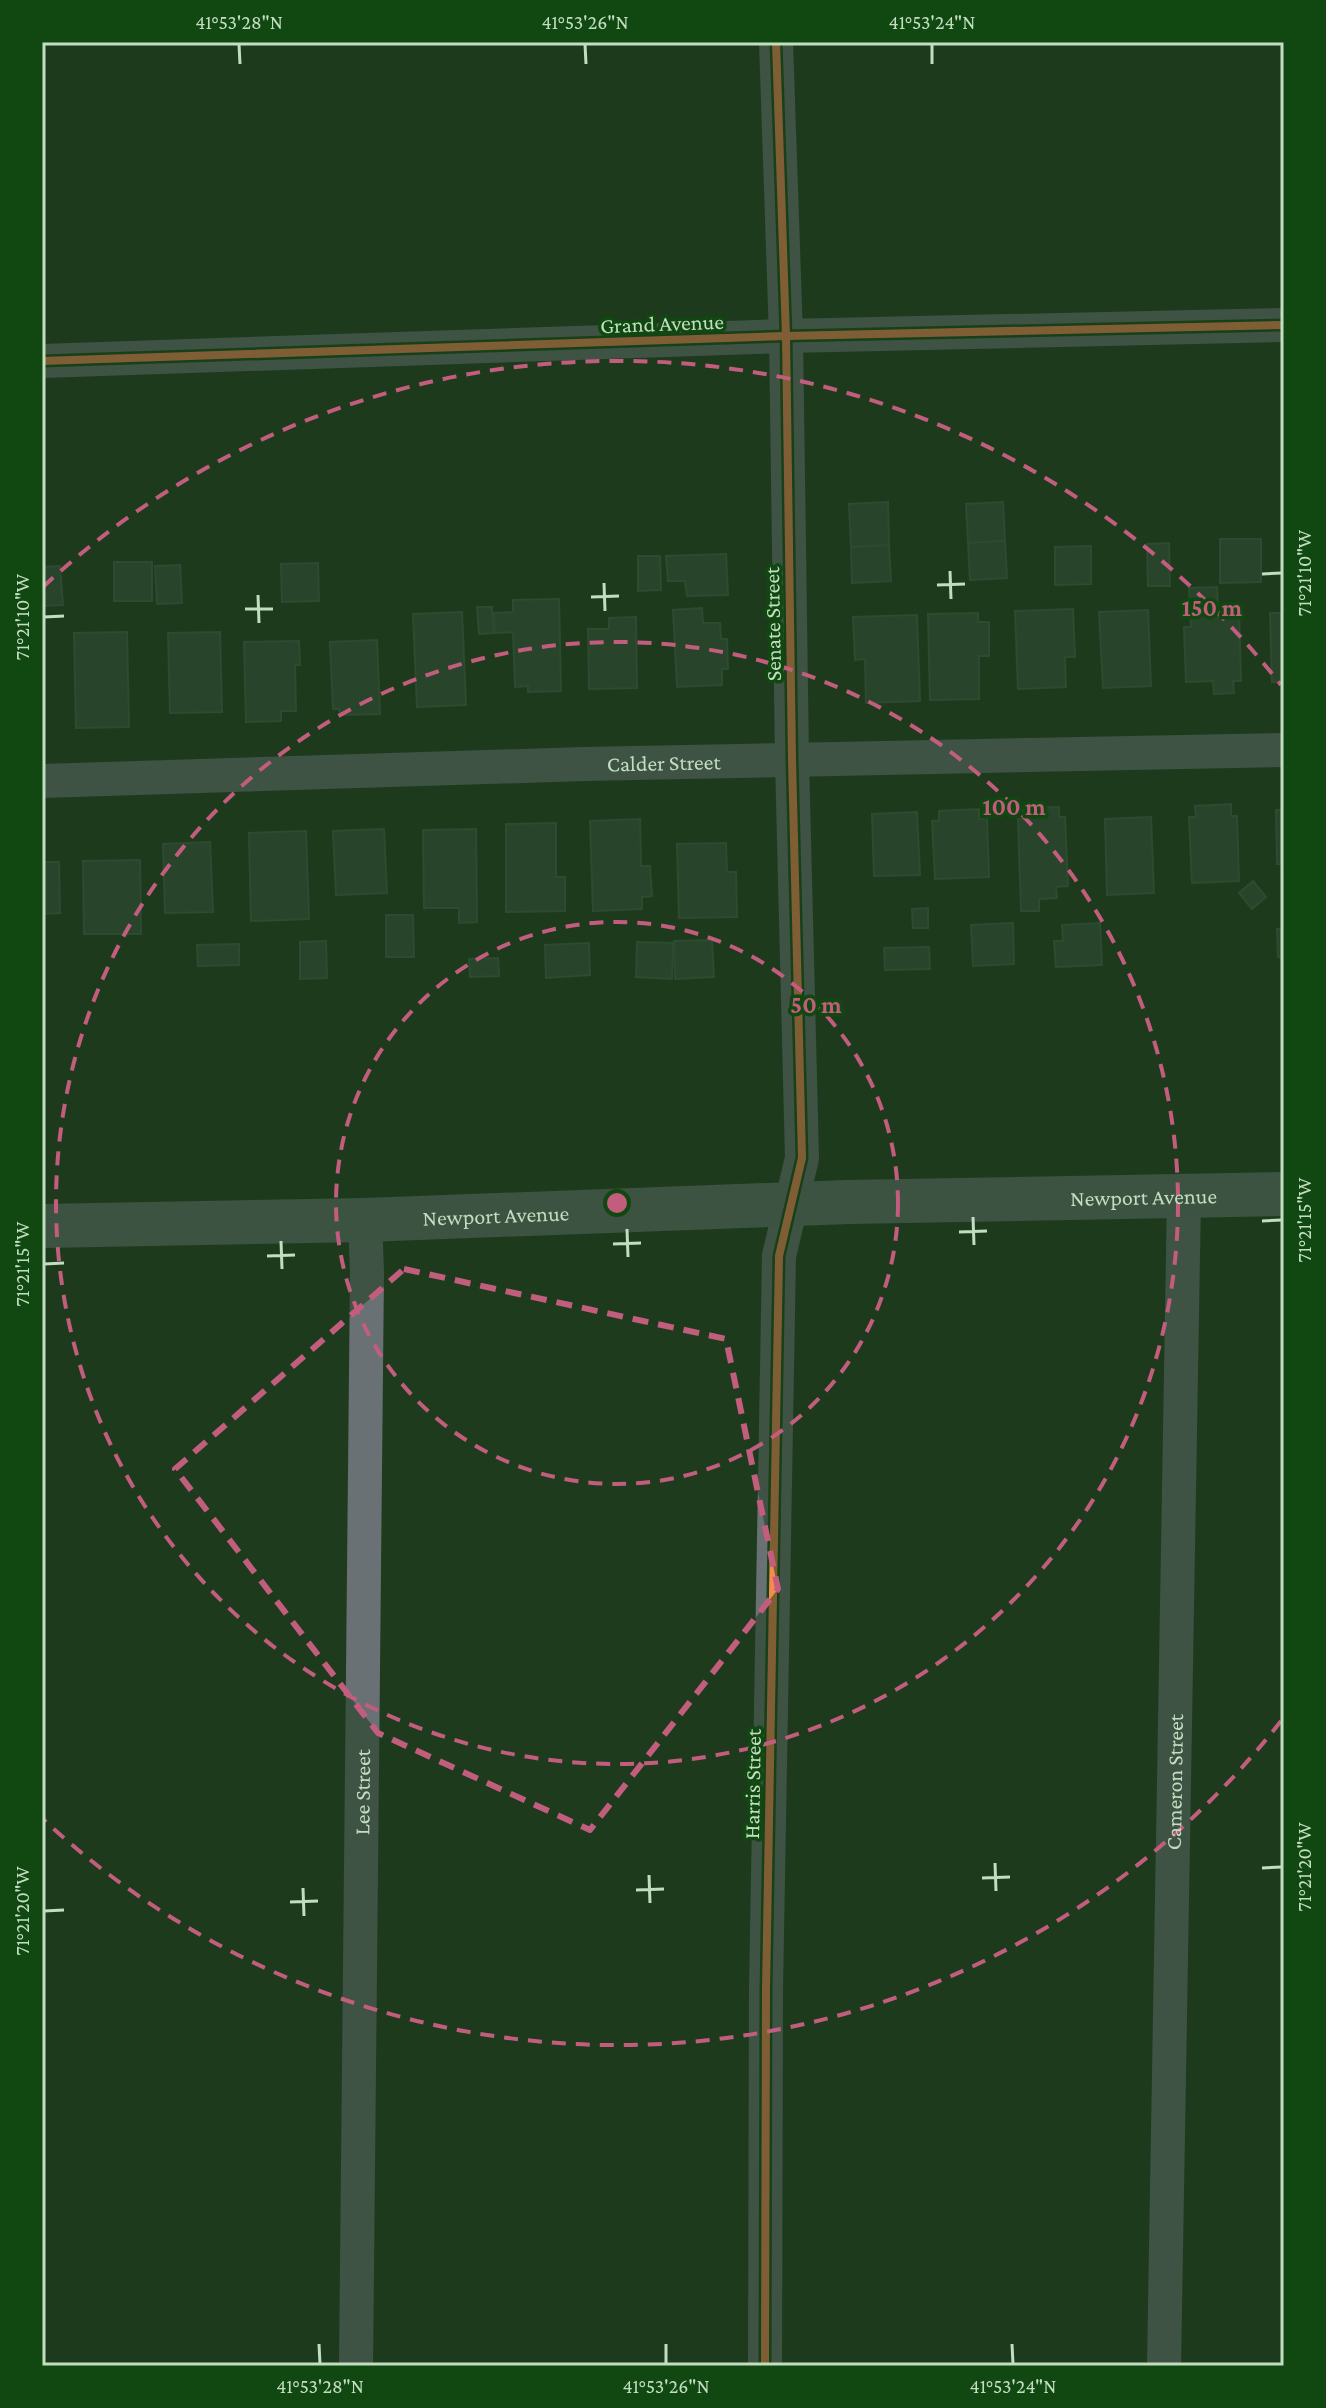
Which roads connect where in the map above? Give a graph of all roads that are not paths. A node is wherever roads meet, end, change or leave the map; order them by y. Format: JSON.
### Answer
{"nodes":[{"id":1,"x":776,"y":42,"type":"edge"},
{"id":2,"x":1284,"y":325,"type":"edge"},
{"id":3,"x":786,"y":336,"type":"junction"},
{"id":4,"x":42,"y":361,"type":"edge"},
{"id":5,"x":1284,"y":750,"type":"edge"},
{"id":6,"x":792,"y":759,"type":"junction"},
{"id":7,"x":42,"y":781,"type":"edge"},
{"id":8,"x":1284,"y":1194,"type":"edge"},
{"id":9,"x":1184,"y":1197,"type":"junction"},
{"id":10,"x":793,"y":1204,"type":"junction"},
{"id":11,"x":365,"y":1220,"type":"junction"},
{"id":12,"x":42,"y":1226,"type":"edge"},
{"id":13,"x":356,"y":2366,"type":"edge"},
{"id":14,"x":765,"y":2366,"type":"edge"},
{"id":15,"x":1164,"y":2366,"type":"edge"}],
"edges":[{"from":1,"to":3,"type":"street","name":"Senate Street"},
{"from":2,"to":3,"type":"street","name":"Grand Avenue"},
{"from":3,"to":4,"type":"street","name":"Grand Avenue"},
{"from":3,"to":6,"type":"street","name":"Senate Street"},
{"from":5,"to":6,"type":"street","name":"Calder Street"},
{"from":6,"to":7,"type":"street","name":"Calder Street"},
{"from":6,"to":10,"type":"street","name":"Senate Street"},
{"from":8,"to":9,"type":"main road","name":"Newport Avenue"},
{"from":9,"to":10,"type":"main road","name":"Newport Avenue"},
{"from":9,"to":15,"type":"street","name":"Cameron Street"},
{"from":10,"to":11,"type":"main road","name":"Newport Avenue"},
{"from":10,"to":14,"type":"street","name":"Harris Street"},
{"from":11,"to":12,"type":"main road","name":"Newport Avenue"},
{"from":11,"to":13,"type":"street","name":"Lee Street"}]}
